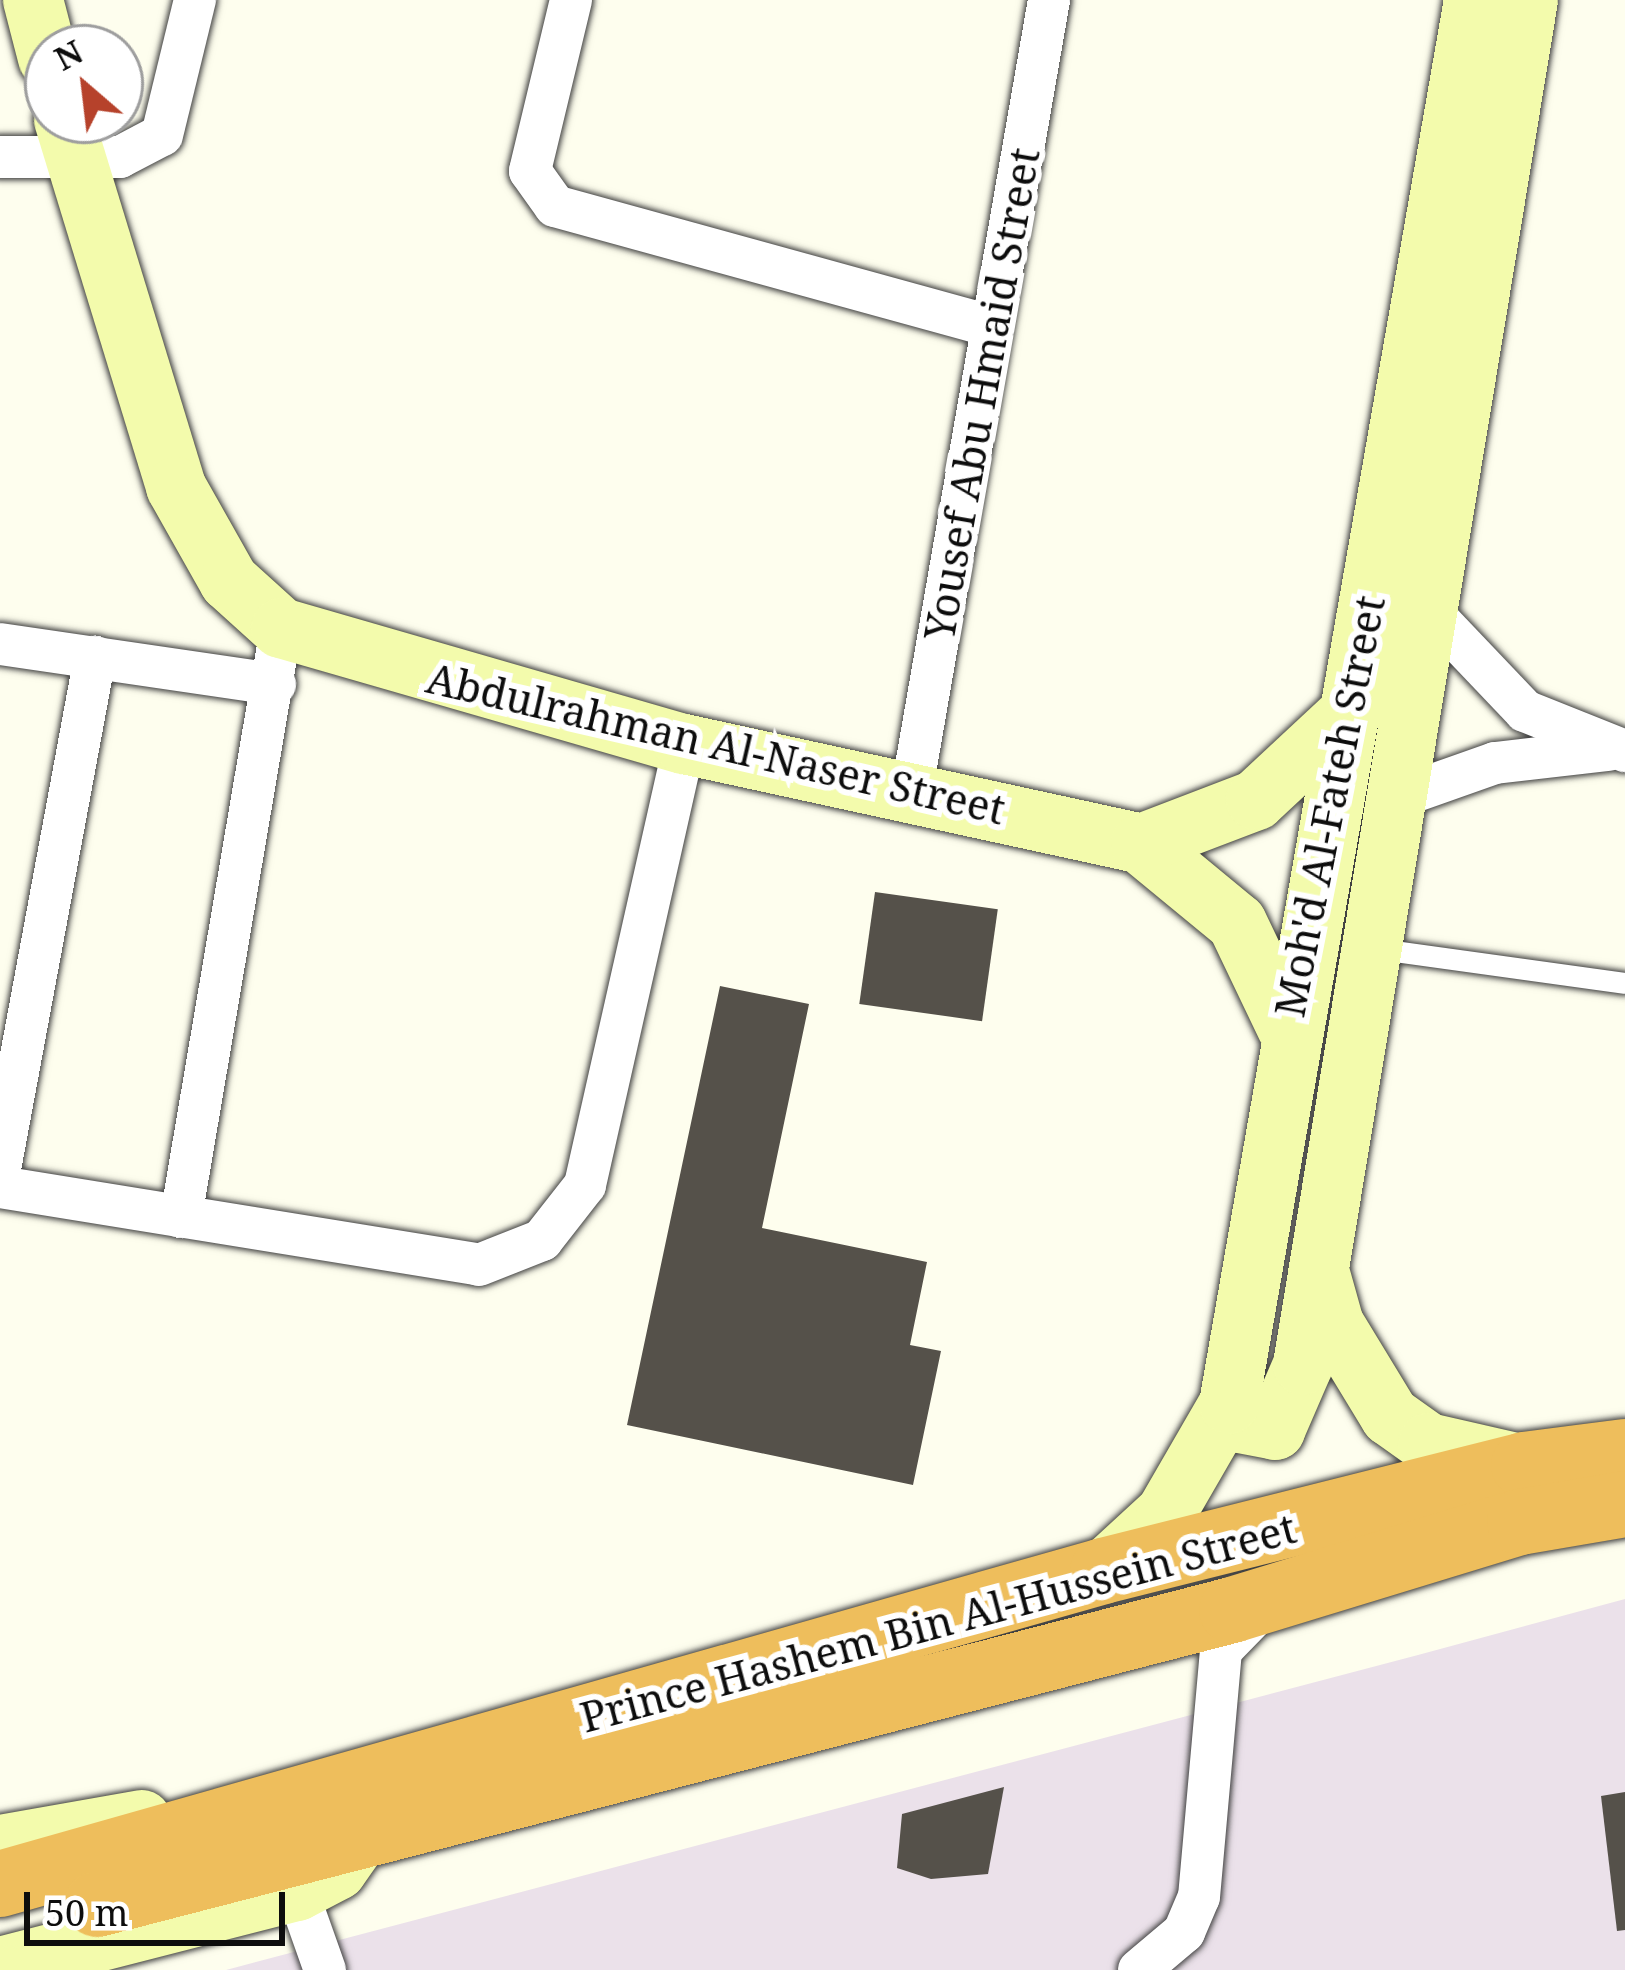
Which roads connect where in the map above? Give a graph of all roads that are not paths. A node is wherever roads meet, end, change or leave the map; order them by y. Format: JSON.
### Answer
{"nodes":[{"id":1,"x":195,"y":0,"type":"edge"},
{"id":2,"x":571,"y":0,"type":"edge"},
{"id":3,"x":1474,"y":0,"type":"edge"},
{"id":4,"x":1528,"y":0,"type":"edge"},
{"id":5,"x":1041,"y":1,"type":"edge"},
{"id":6,"x":53,"y":144,"type":"edge"},
{"id":7,"x":70,"y":144,"type":"edge"},
{"id":8,"x":81,"y":144,"type":"edge"},
{"id":9,"x":0,"y":157,"type":"edge"},
{"id":10,"x":992,"y":326,"type":"junction"},
{"id":11,"x":1425,"y":606,"type":"junction"},
{"id":12,"x":0,"y":644,"type":"edge"},
{"id":13,"x":278,"y":656,"type":"junction"},
{"id":14,"x":95,"y":657,"type":"junction"},
{"id":15,"x":1345,"y":717,"type":"junction"},
{"id":16,"x":684,"y":744,"type":"junction"},
{"id":17,"x":1620,"y":750,"type":"edge"},
{"id":18,"x":912,"y":789,"type":"junction"},
{"id":19,"x":1396,"y":797,"type":"junction"},
{"id":20,"x":1141,"y":844,"type":"junction"},
{"id":21,"x":1372,"y":948,"type":"junction"},
{"id":22,"x":1625,"y":983,"type":"edge"},
{"id":23,"x":1287,"y":1028,"type":"junction"},
{"id":24,"x":0,"y":1169,"type":"edge"},
{"id":25,"x":0,"y":1187,"type":"edge"},
{"id":26,"x":182,"y":1217,"type":"junction"},
{"id":27,"x":1320,"y":1274,"type":"junction"},
{"id":28,"x":1229,"y":1404,"type":"junction"},
{"id":29,"x":1625,"y":1452,"type":"edge"},
{"id":30,"x":1524,"y":1465,"type":"junction"},
{"id":31,"x":1625,"y":1504,"type":"edge"},
{"id":32,"x":1103,"y":1571,"type":"junction"},
{"id":33,"x":1286,"y":1594,"type":"junction"},
{"id":34,"x":1170,"y":1626,"type":"junction"},
{"id":35,"x":1218,"y":1675,"type":"junction"},
{"id":36,"x":359,"y":1838,"type":"junction"},
{"id":37,"x":7,"y":1849,"type":"edge"},
{"id":38,"x":297,"y":1891,"type":"junction"},
{"id":39,"x":0,"y":1926,"type":"edge"},
{"id":40,"x":0,"y":1967,"type":"edge"},
{"id":41,"x":325,"y":1970,"type":"edge"},
{"id":42,"x":1139,"y":1970,"type":"edge"}],
"edges":[{"from":1,"to":8,"type":"street"},
{"from":2,"to":10,"type":"street"},
{"from":3,"to":15,"type":"main road","name":"Moh'd Al-Fateh Street"},
{"from":4,"to":11,"type":"main road","name":"Moh'd Al-Fateh Street"},
{"from":5,"to":10,"type":"street","name":"Yousef Abu Hmaid Street"},
{"from":6,"to":9,"type":"street"},
{"from":7,"to":13,"type":"main road","name":"Abdulrahman Al-Naser Street"},
{"from":10,"to":18,"type":"street","name":"Yousef Abu Hmaid Street"},
{"from":11,"to":17,"type":"street"},
{"from":11,"to":19,"type":"main road","name":"Moh'd Al-Fateh Street"},
{"from":12,"to":14,"type":"street"},
{"from":13,"to":14,"type":"street"},
{"from":13,"to":16,"type":"main road","name":"Abdulrahman Al-Naser Street"},
{"from":13,"to":26,"type":"street"},
{"from":14,"to":24,"type":"street"},
{"from":15,"to":20,"type":"main road"},
{"from":15,"to":23,"type":"main road","name":"Moh'd Al-Fateh Street"},
{"from":16,"to":18,"type":"main road","name":"Abdulrahman Al-Naser Street"},
{"from":16,"to":26,"type":"street"},
{"from":17,"to":19,"type":"street"},
{"from":18,"to":20,"type":"main road","name":"Abdulrahman Al-Naser Street"},
{"from":19,"to":21,"type":"main road","name":"Moh'd Al-Fateh Street"},
{"from":20,"to":23,"type":"main road","name":"Abdulrahman Al-Naser Street"},
{"from":21,"to":22,"type":"lane"},
{"from":21,"to":27,"type":"main road","name":"Moh'd Al-Fateh Street"},
{"from":23,"to":28,"type":"main road","name":"Moh'd Al-Fateh Street"},
{"from":25,"to":26,"type":"street"},
{"from":27,"to":28,"type":"main road"},
{"from":27,"to":30,"type":"main road","name":"Moh'd Al-Fateh Street"},
{"from":28,"to":32,"type":"main road","name":"Moh'd Al-Fateh Street"},
{"from":29,"to":30,"type":"highway","name":"Prince Hashem Bin Al-Hussein Street"},
{"from":30,"to":32,"type":"highway","name":"Prince Hashem Bin Al-Hussein Street"},
{"from":31,"to":33,"type":"highway","name":"Prince Hashem Bin Al-Hussein Street"},
{"from":32,"to":37,"type":"highway","name":"Prince Hashem Bin Al-Hussein Street"},
{"from":33,"to":34,"type":"highway","name":"Prince Hashem Bin Al-Hussein Street"},
{"from":33,"to":35,"type":"street"},
{"from":34,"to":35,"type":"street"},
{"from":34,"to":36,"type":"highway","name":"Prince Hashem Bin Al-Hussein Street"},
{"from":35,"to":42,"type":"street"},
{"from":36,"to":38,"type":"main road"},
{"from":36,"to":39,"type":"highway","name":"Prince Hashem Bin Al-Hussein Street"},
{"from":38,"to":40,"type":"main road"},
{"from":38,"to":41,"type":"street"}]}
